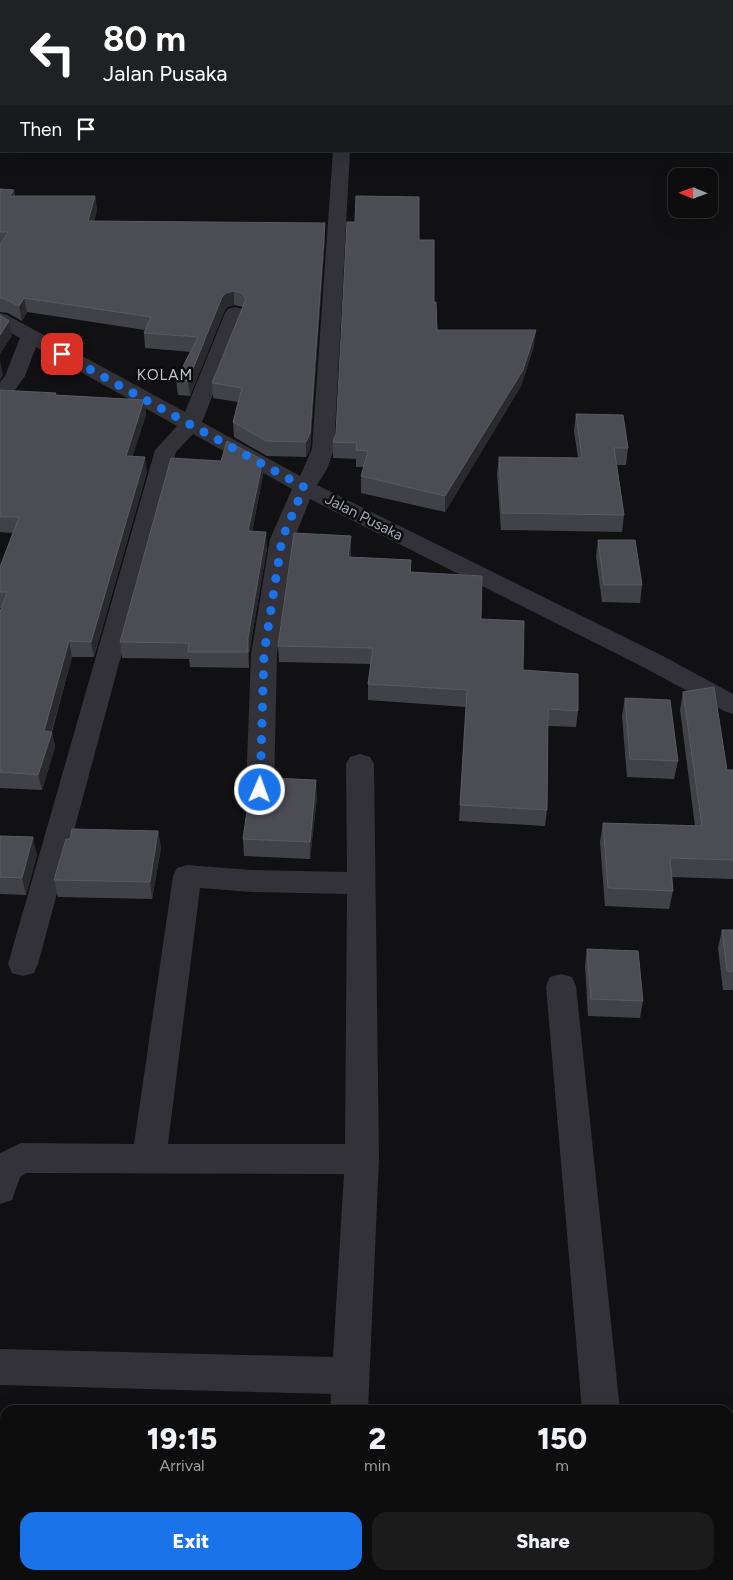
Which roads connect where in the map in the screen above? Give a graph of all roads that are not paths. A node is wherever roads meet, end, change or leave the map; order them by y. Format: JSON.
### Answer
{"nodes":[{"id":1,"x":342,"y":152,"type":"edge"},
{"id":2,"x":235,"y":314,"type":"dead end"},
{"id":3,"x":0,"y":319,"type":"edge"},
{"id":4,"x":30,"y":337,"type":"junction"},
{"id":5,"x":0,"y":397,"type":"edge"},
{"id":6,"x":191,"y":424,"type":"junction"},
{"id":7,"x":304,"y":487,"type":"junction"},
{"id":8,"x":733,"y":705,"type":"edge"},
{"id":9,"x":360,"y":764,"type":"dead end"},
{"id":10,"x":260,"y":790,"type":"edge"},
{"id":11,"x":362,"y":883,"type":"junction"},
{"id":12,"x":23,"y":964,"type":"dead end"},
{"id":13,"x":561,"y":986,"type":"dead end"},
{"id":14,"x":149,"y":1158,"type":"junction"},
{"id":15,"x":362,"y":1159,"type":"junction"},
{"id":16,"x":0,"y":1189,"type":"edge"},
{"id":17,"x":0,"y":1367,"type":"edge"},
{"id":18,"x":350,"y":1393,"type":"edge"},
{"id":19,"x":601,"y":1405,"type":"edge"}],
"edges":[{"from":1,"to":7,"type":"street"},
{"from":2,"to":6,"type":"street"},
{"from":3,"to":4,"type":"street","name":"Jalan Pusaka"},
{"from":4,"to":5,"type":"street"},
{"from":4,"to":6,"type":"street","name":"Jalan Pusaka"},
{"from":6,"to":7,"type":"street","name":"Jalan Pusaka"},
{"from":6,"to":12,"type":"street"},
{"from":7,"to":8,"type":"street","name":"Jalan Pusaka"},
{"from":7,"to":10,"type":"street"},
{"from":9,"to":11,"type":"street"},
{"from":11,"to":14,"type":"street"},
{"from":11,"to":15,"type":"street"},
{"from":13,"to":19,"type":"street"},
{"from":14,"to":15,"type":"street"},
{"from":14,"to":16,"type":"street"},
{"from":15,"to":18,"type":"street"},
{"from":17,"to":18,"type":"street"}]}
